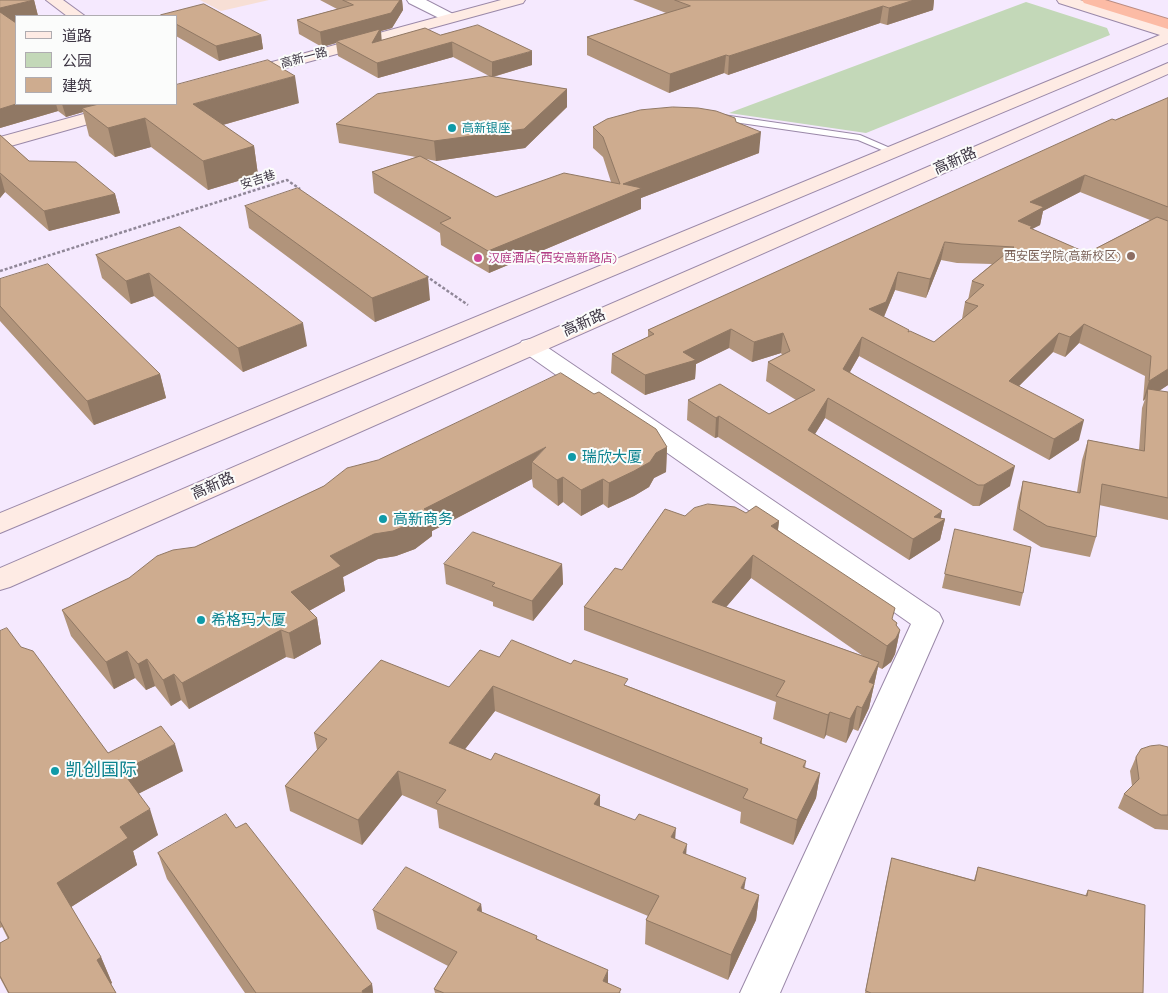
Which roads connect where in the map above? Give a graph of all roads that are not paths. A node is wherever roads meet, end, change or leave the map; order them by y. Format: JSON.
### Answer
{"nodes":[{"id":1,"x":52,"y":0,"type":"edge"},
{"id":2,"x":414,"y":0,"type":"edge"},
{"id":3,"x":518,"y":0,"type":"edge"},
{"id":4,"x":1064,"y":0,"type":"edge"},
{"id":5,"x":1089,"y":0,"type":"edge"},
{"id":6,"x":1114,"y":0,"type":"edge"},
{"id":7,"x":75,"y":15,"type":"edge"},
{"id":8,"x":1168,"y":16,"type":"edge"},
{"id":9,"x":450,"y":18,"type":"junction"},
{"id":10,"x":1168,"y":24,"type":"edge"},
{"id":11,"x":1168,"y":32,"type":"edge"},
{"id":12,"x":1168,"y":37,"type":"edge"},
{"id":13,"x":1168,"y":68,"type":"edge"},
{"id":14,"x":180,"y":88,"type":"edge"},
{"id":15,"x":135,"y":105,"type":"edge"},
{"id":16,"x":706,"y":115,"type":"edge"},
{"id":17,"x":0,"y":143,"type":"edge"},
{"id":18,"x":892,"y":151,"type":"junction"},
{"id":19,"x":530,"y":346,"type":"junction"},
{"id":20,"x":0,"y":524,"type":"edge"},
{"id":21,"x":0,"y":580,"type":"edge"},
{"id":22,"x":760,"y":993,"type":"edge"}],
"edges":[{"from":1,"to":7,"type":"main road"},
{"from":2,"to":9,"type":"street"},
{"from":3,"to":9,"type":"main road","name":"高新一路"},
{"from":4,"to":11,"type":"main road"},
{"from":5,"to":10,"type":"highway"},
{"from":6,"to":8,"type":"highway"},
{"from":9,"to":14,"type":"main road","name":"高新一路"},
{"from":12,"to":18,"type":"main road"},
{"from":13,"to":19,"type":"main road","name":"高新路"},
{"from":15,"to":17,"type":"main road"},
{"from":16,"to":18,"type":"lane"},
{"from":18,"to":20,"type":"main road"},
{"from":19,"to":21,"type":"main road","name":"高新路"},
{"from":19,"to":22,"type":"street"}]}
